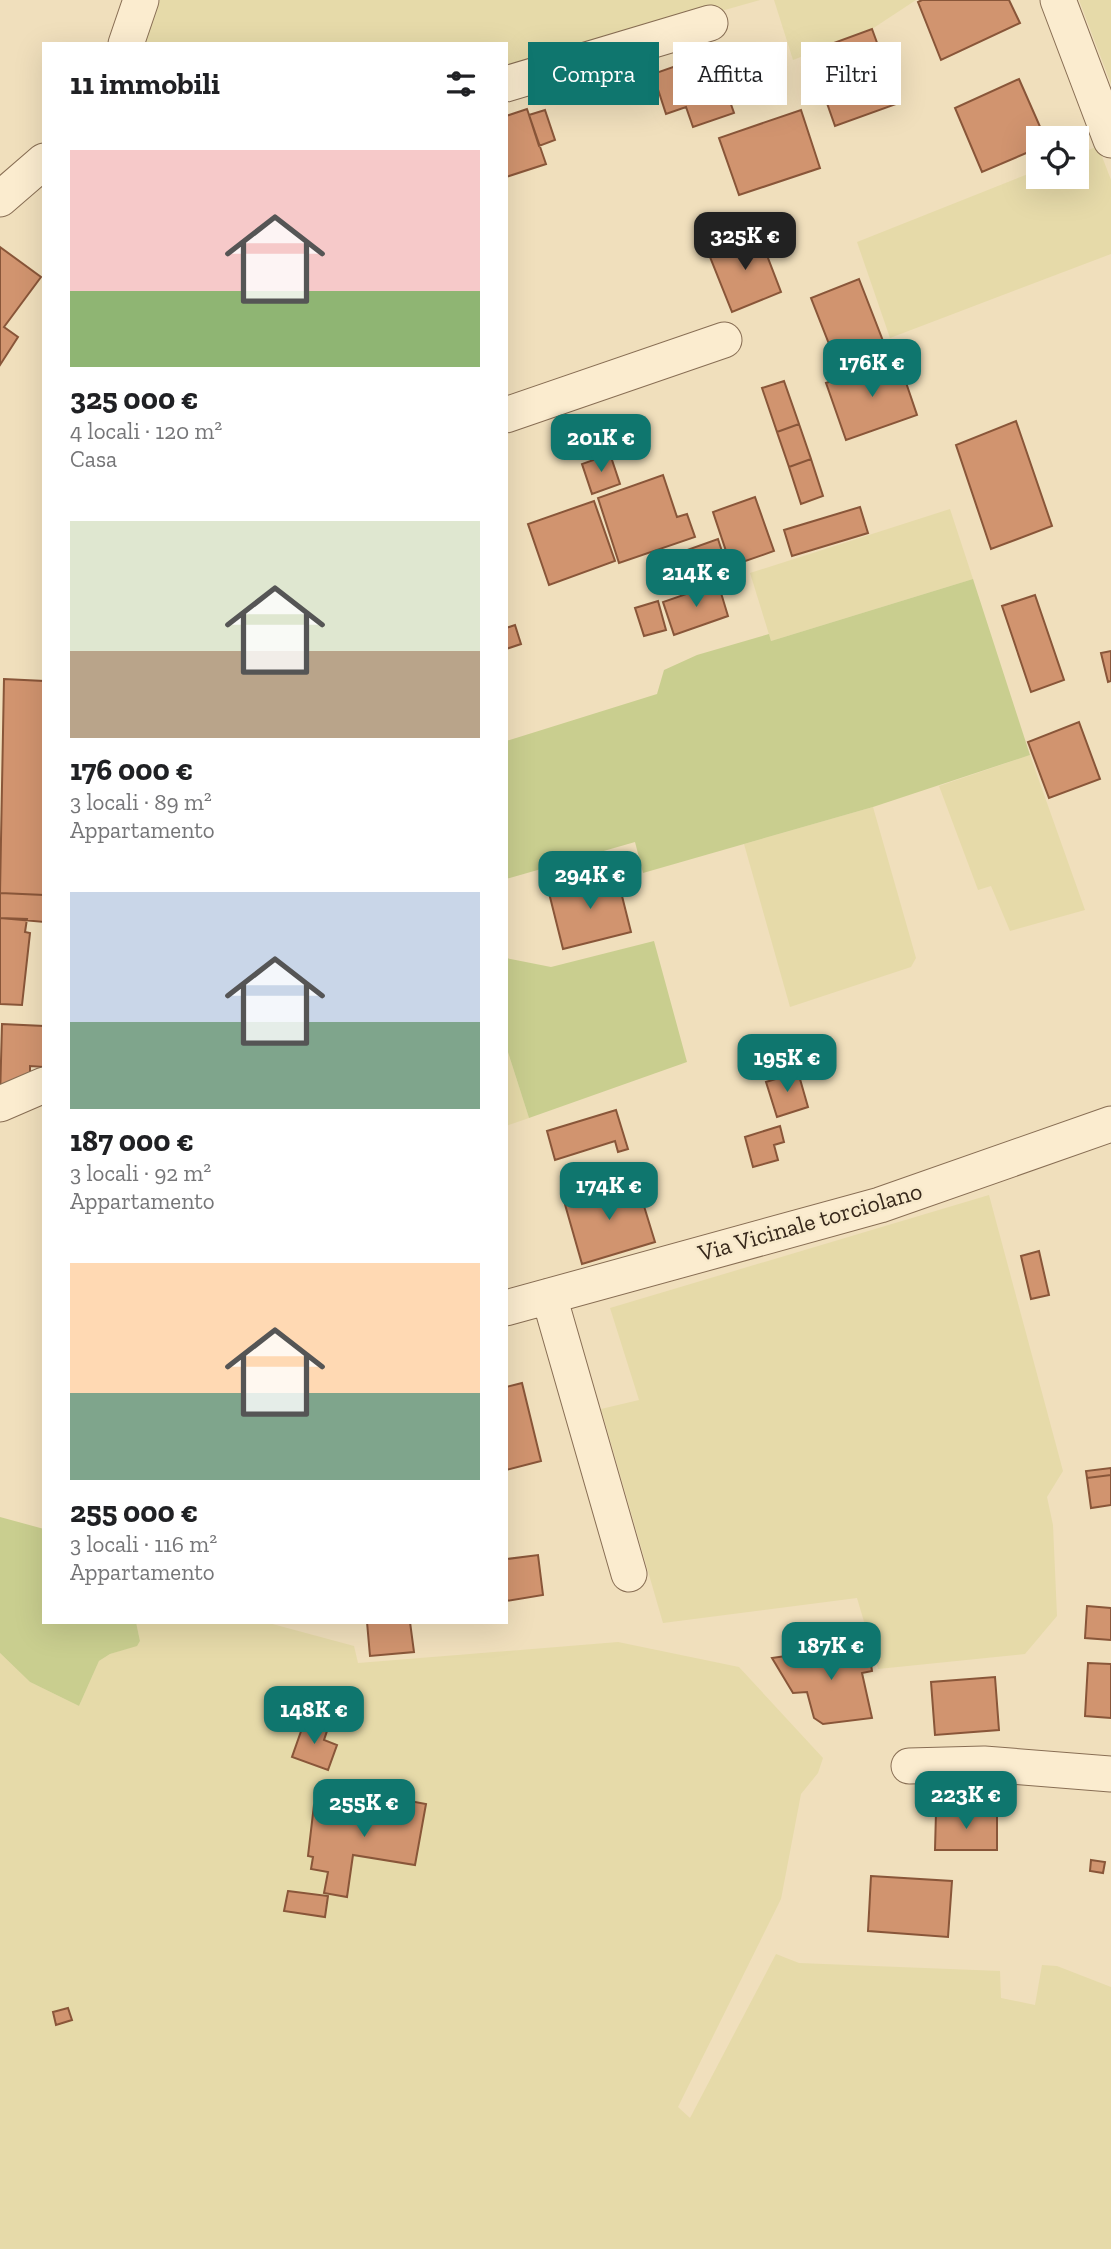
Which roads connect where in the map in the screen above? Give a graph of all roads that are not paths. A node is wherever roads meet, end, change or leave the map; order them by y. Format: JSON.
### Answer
{"nodes":[{"id":1,"x":141,"y":0,"type":"edge"},
{"id":2,"x":1058,"y":0,"type":"edge"},
{"id":3,"x":709,"y":23,"type":"dead end"},
{"id":4,"x":127,"y":42,"type":"edge"},
{"id":5,"x":508,"y":83,"type":"edge"},
{"id":6,"x":1111,"y":141,"type":"edge"},
{"id":7,"x":42,"y":163,"type":"edge"},
{"id":8,"x":0,"y":199,"type":"edge"},
{"id":9,"x":724,"y":340,"type":"dead end"},
{"id":10,"x":508,"y":414,"type":"edge"},
{"id":11,"x":42,"y":1086,"type":"edge"},
{"id":12,"x":0,"y":1104,"type":"edge"},
{"id":13,"x":1111,"y":1124,"type":"edge"},
{"id":14,"x":550,"y":1296,"type":"junction"},
{"id":15,"x":508,"y":1307,"type":"edge"},
{"id":16,"x":629,"y":1574,"type":"dead end"},
{"id":17,"x":909,"y":1766,"type":"dead end"},
{"id":18,"x":1111,"y":1774,"type":"edge"}],
"edges":[{"from":1,"to":4,"type":"street"},
{"from":2,"to":6,"type":"street"},
{"from":3,"to":5,"type":"street"},
{"from":7,"to":8,"type":"street"},
{"from":9,"to":10,"type":"street"},
{"from":11,"to":12,"type":"street"},
{"from":13,"to":14,"type":"street","name":"Via Vicinale torciolano"},
{"from":14,"to":15,"type":"street","name":"Via Vicinale torciolano"},
{"from":14,"to":16,"type":"street"},
{"from":17,"to":18,"type":"street"}]}
